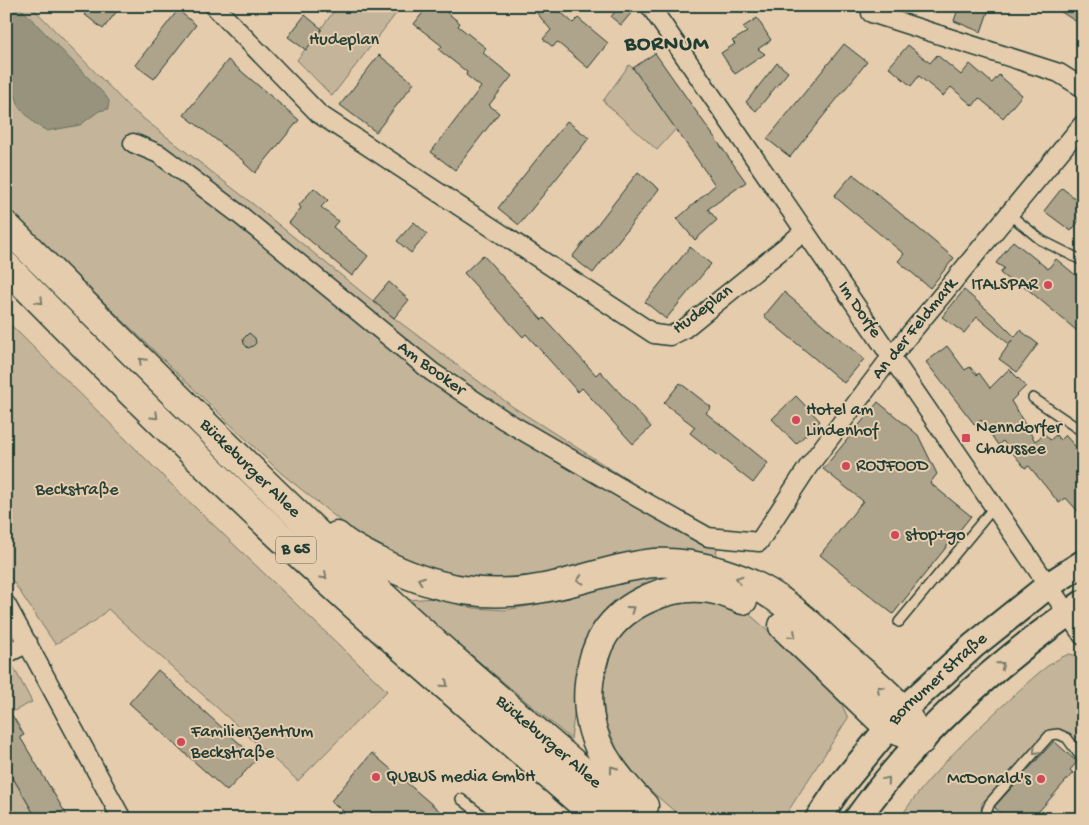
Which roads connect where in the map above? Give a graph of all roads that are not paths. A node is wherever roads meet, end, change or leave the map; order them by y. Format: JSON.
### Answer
{"nodes":[{"id":1,"x":214,"y":6,"type":"edge"},
{"id":2,"x":650,"y":6,"type":"edge"},
{"id":3,"x":870,"y":13,"type":"dead end"},
{"id":4,"x":1083,"y":88,"type":"edge"},
{"id":5,"x":1083,"y":124,"type":"edge"},
{"id":6,"x":133,"y":143,"type":"dead end"},
{"id":7,"x":1009,"y":214,"type":"junction"},
{"id":8,"x":6,"y":226,"type":"edge"},
{"id":9,"x":805,"y":231,"type":"junction"},
{"id":10,"x":1083,"y":261,"type":"edge"},
{"id":11,"x":6,"y":266,"type":"edge"},
{"id":12,"x":891,"y":357,"type":"junction"},
{"id":13,"x":1034,"y":398,"type":"dead end"},
{"id":14,"x":1083,"y":432,"type":"edge"},
{"id":15,"x":276,"y":494,"type":"junction"},
{"id":16,"x":995,"y":506,"type":"junction"},
{"id":17,"x":759,"y":542,"type":"joint"},
{"id":18,"x":1083,"y":563,"type":"edge"},
{"id":19,"x":1049,"y":585,"type":"junction"},
{"id":20,"x":6,"y":604,"type":"edge"},
{"id":21,"x":1075,"y":608,"type":"edge"},
{"id":22,"x":899,"y":622,"type":"dead end"},
{"id":23,"x":1083,"y":636,"type":"edge"},
{"id":24,"x":28,"y":643,"type":"junction"},
{"id":25,"x":6,"y":654,"type":"edge"},
{"id":26,"x":895,"y":719,"type":"junction"},
{"id":27,"x":920,"y":740,"type":"junction"},
{"id":28,"x":1083,"y":760,"type":"edge"},
{"id":29,"x":461,"y":799,"type":"dead end"},
{"id":30,"x":122,"y":819,"type":"edge"},
{"id":31,"x":481,"y":819,"type":"edge"},
{"id":32,"x":600,"y":819,"type":"edge"},
{"id":33,"x":638,"y":819,"type":"edge"},
{"id":34,"x":656,"y":819,"type":"edge"},
{"id":35,"x":818,"y":819,"type":"edge"},
{"id":36,"x":857,"y":819,"type":"edge"},
{"id":37,"x":990,"y":819,"type":"edge"}],
"edges":[{"from":1,"to":9,"type":"street","name":"Hudeplan"},
{"from":2,"to":9,"type":"street","name":"Im Dorfe"},
{"from":3,"to":4,"type":"street"},
{"from":5,"to":7,"type":"street","name":"An der Feldmark"},
{"from":6,"to":17,"type":"street","name":"Am Booker"},
{"from":7,"to":10,"type":"lane"},
{"from":7,"to":12,"type":"street","name":"An der Feldmark"},
{"from":15,"to":8,"type":"highway","name":"Bückeburger Allee","number":"B 65","one_way":true},
{"from":9,"to":12,"type":"street","name":"Im Dorfe"},
{"from":11,"to":32,"type":"highway","name":"Bückeburger Allee","number":"B 65","one_way":true},
{"from":12,"to":16,"type":"street","name":"Im Dorfe"},
{"from":12,"to":17,"type":"street","name":"An der Feldmark"},
{"from":13,"to":14,"type":"lane"},
{"from":26,"to":15,"type":"highway","one_way":true},
{"from":15,"to":33,"type":"highway","name":"Bückeburger Allee","number":"B 65"},
{"from":16,"to":19,"type":"street","name":"Im Dorfe"},
{"from":16,"to":22,"type":"lane"},
{"from":18,"to":19,"type":"main road","name":"Bornumer Straße"},
{"from":19,"to":21,"type":"street","name":"Im Dorfe"},
{"from":19,"to":26,"type":"main road","name":"Bornumer Straße"},
{"from":20,"to":24,"type":"street"},
{"from":21,"to":23,"type":"street"},
{"from":27,"to":21,"type":"main road","name":"Bornumer Straße","one_way":true},
{"from":24,"to":25,"type":"street"},
{"from":24,"to":30,"type":"street"},
{"from":26,"to":27,"type":"highway"},
{"from":34,"to":26,"type":"highway","one_way":true},
{"from":26,"to":35,"type":"main road","name":"Bornumer Straße"},
{"from":36,"to":27,"type":"main road","name":"Bornumer Straße","one_way":true},
{"from":28,"to":37,"type":"lane","one_way":true},
{"from":29,"to":31,"type":"lane"}]}
